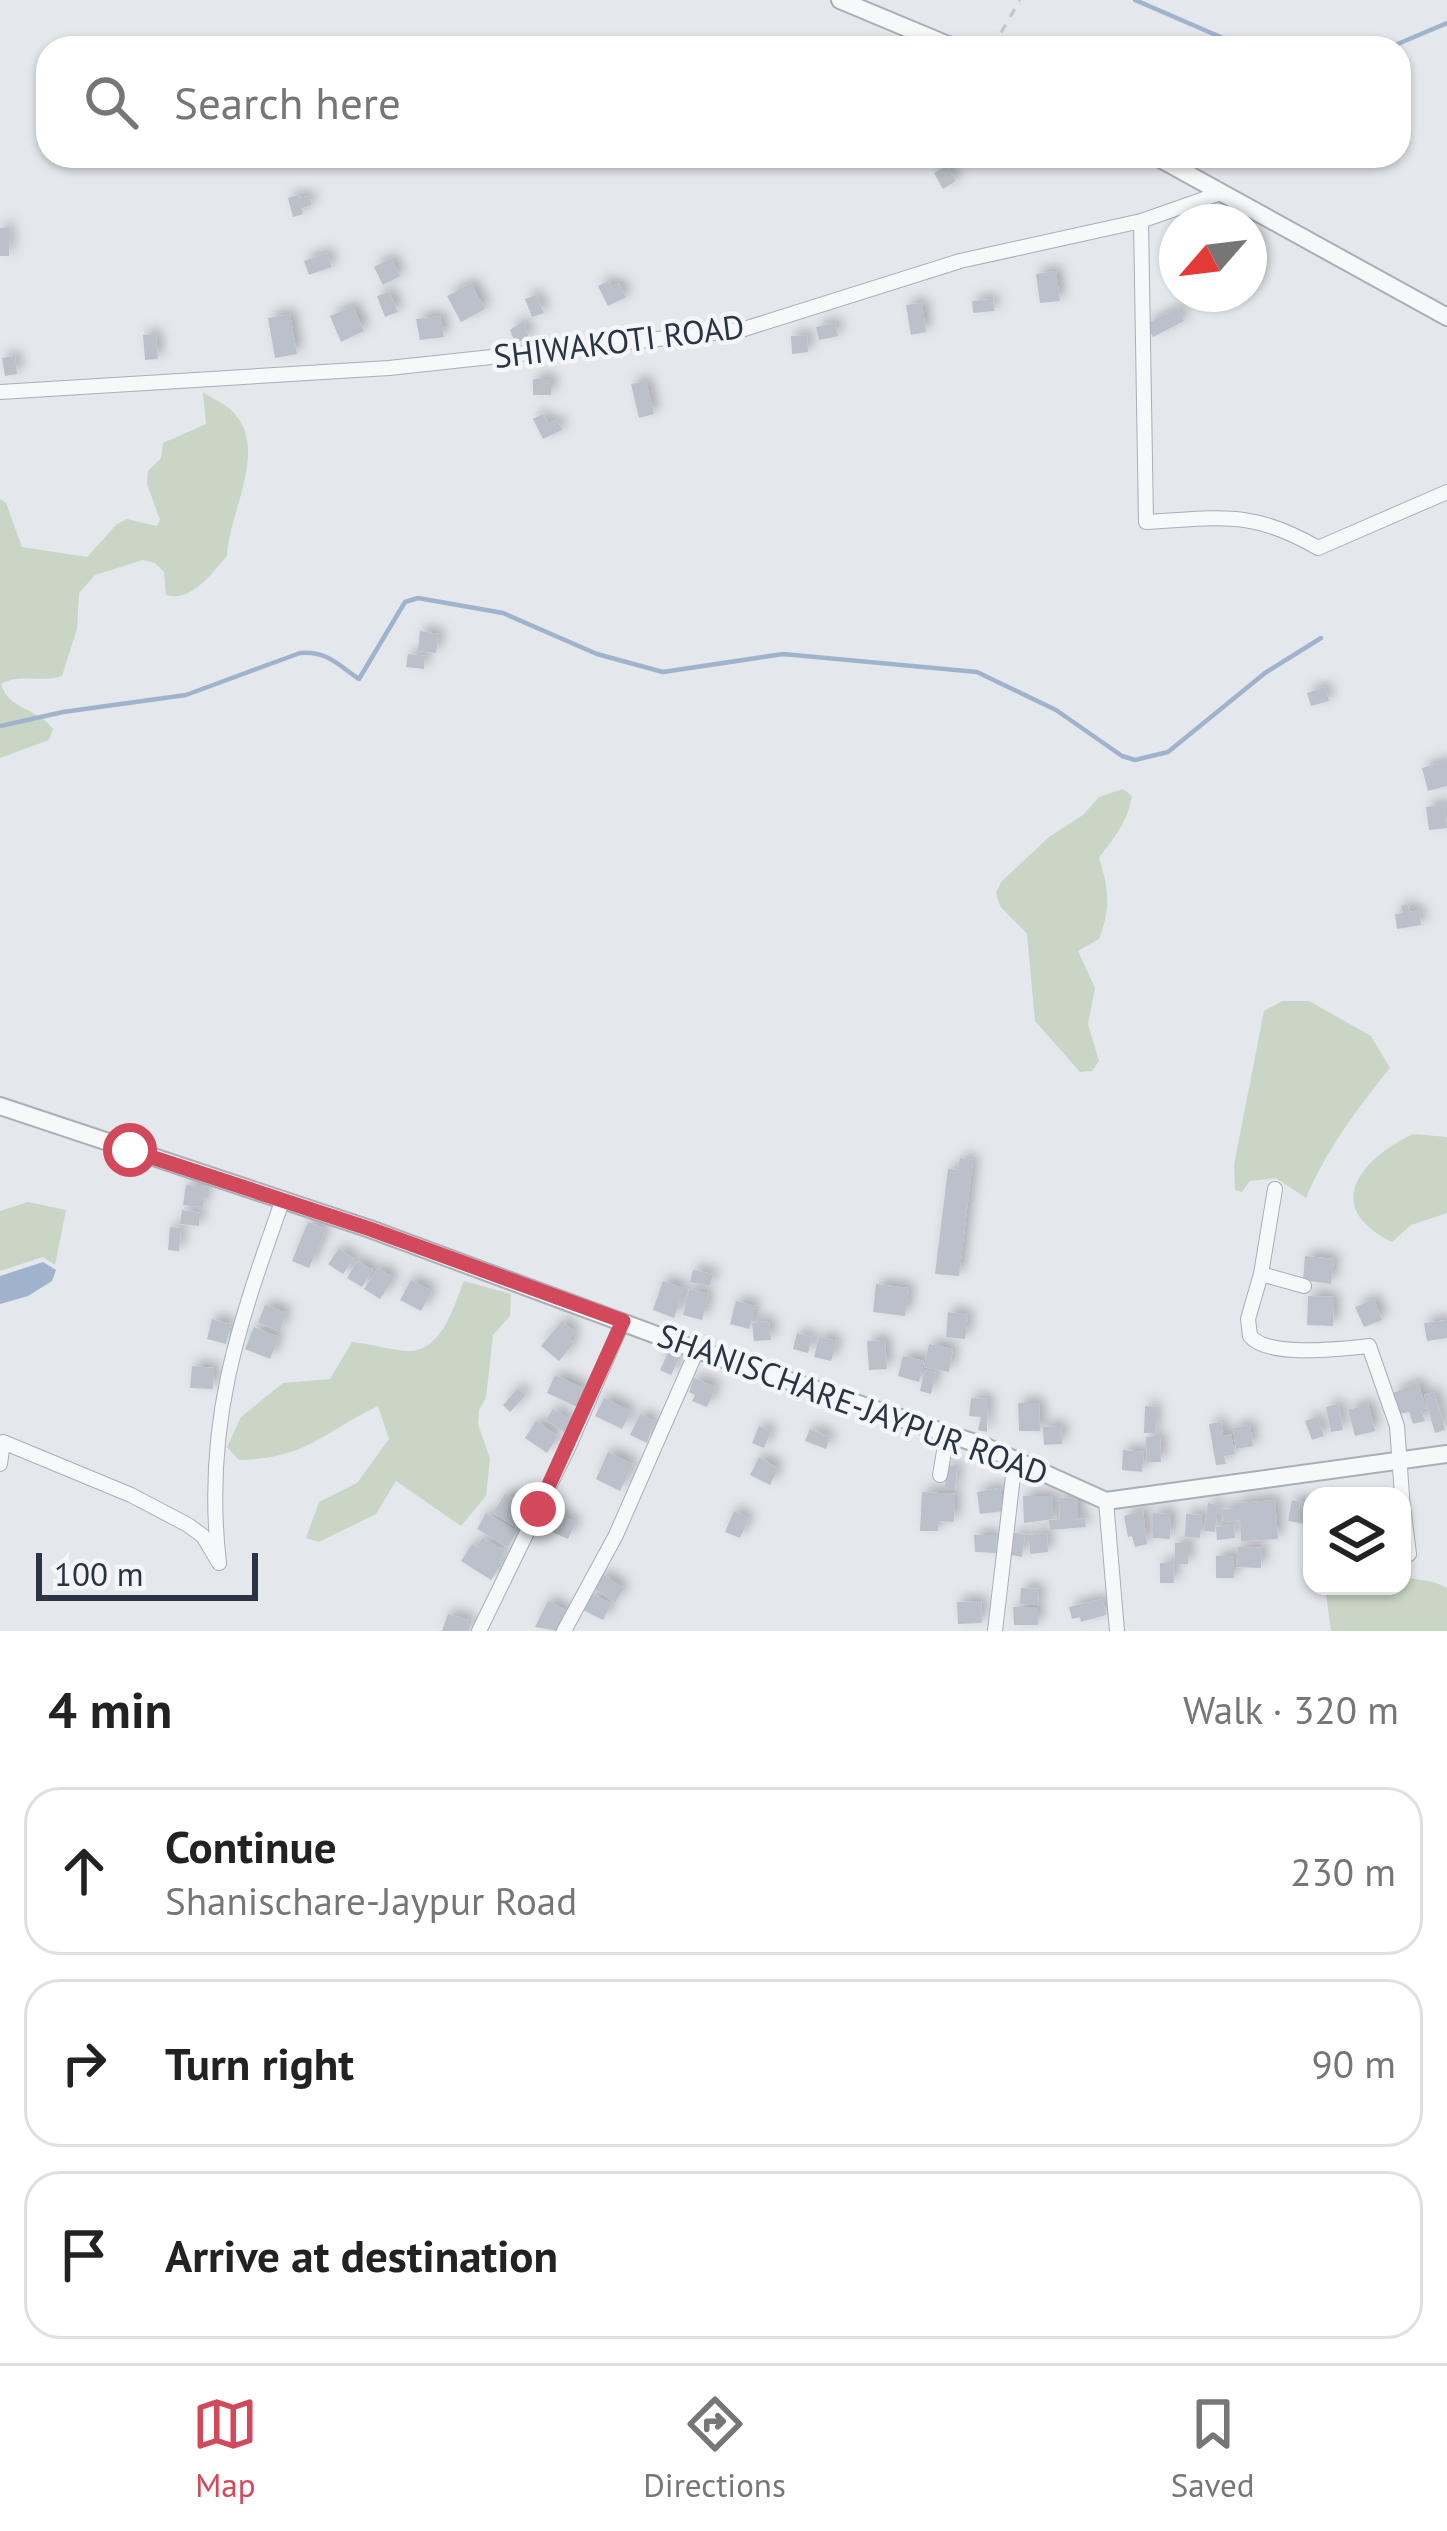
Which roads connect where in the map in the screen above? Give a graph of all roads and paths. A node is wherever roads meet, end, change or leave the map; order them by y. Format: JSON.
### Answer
{"nodes":[{"id":1,"x":840,"y":0,"type":"edge"},
{"id":2,"x":1020,"y":0,"type":"edge"},
{"id":3,"x":926,"y":36,"type":"edge"},
{"id":4,"x":999,"y":36,"type":"edge"},
{"id":5,"x":1176,"y":168,"type":"edge"},
{"id":6,"x":1221,"y":194,"type":"junction"},
{"id":7,"x":1141,"y":221,"type":"junction"},
{"id":8,"x":1447,"y":317,"type":"edge"},
{"id":9,"x":0,"y":392,"type":"edge"},
{"id":10,"x":1447,"y":492,"type":"edge"},
{"id":11,"x":0,"y":1106,"type":"edge"},
{"id":12,"x":1275,"y":1189,"type":"dead end"},
{"id":13,"x":283,"y":1199,"type":"junction"},
{"id":14,"x":1261,"y":1274,"type":"junction"},
{"id":15,"x":1304,"y":1286,"type":"dead end"},
{"id":16,"x":623,"y":1321,"type":"junction"},
{"id":17,"x":697,"y":1350,"type":"junction"},
{"id":18,"x":947,"y":1434,"type":"junction"},
{"id":19,"x":1447,"y":1454,"type":"edge"},
{"id":20,"x":1015,"y":1459,"type":"junction"},
{"id":21,"x":1400,"y":1461,"type":"junction"},
{"id":22,"x":0,"y":1465,"type":"edge"},
{"id":23,"x":940,"y":1475,"type":"dead end"},
{"id":24,"x":1401,"y":1487,"type":"edge"},
{"id":25,"x":1106,"y":1501,"type":"junction"},
{"id":26,"x":478,"y":1631,"type":"edge"},
{"id":27,"x":564,"y":1631,"type":"edge"},
{"id":28,"x":995,"y":1631,"type":"edge"},
{"id":29,"x":1117,"y":1631,"type":"edge"}],
"edges":[{"from":1,"to":3,"type":"street"},
{"from":2,"to":4,"type":"path"},
{"from":5,"to":6,"type":"street"},
{"from":6,"to":7,"type":"street","name":"SHIWAKOTI ROAD"},
{"from":6,"to":8,"type":"street"},
{"from":7,"to":9,"type":"street","name":"SHIWAKOTI ROAD"},
{"from":7,"to":10,"type":"street"},
{"from":11,"to":13,"type":"street","name":"SHANISCHARE-JAYPUR ROAD"},
{"from":12,"to":14,"type":"street"},
{"from":13,"to":16,"type":"street","name":"SHANISCHARE-JAYPUR ROAD"},
{"from":13,"to":22,"type":"street"},
{"from":14,"to":15,"type":"street"},
{"from":14,"to":21,"type":"street"},
{"from":16,"to":17,"type":"street","name":"SHANISCHARE-JAYPUR ROAD"},
{"from":16,"to":26,"type":"street"},
{"from":17,"to":18,"type":"street","name":"SHANISCHARE-JAYPUR ROAD"},
{"from":17,"to":27,"type":"street"},
{"from":18,"to":20,"type":"street","name":"SHANISCHARE-JAYPUR ROAD"},
{"from":18,"to":23,"type":"street"},
{"from":19,"to":21,"type":"street"},
{"from":20,"to":25,"type":"street","name":"SHANISCHARE-JAYPUR ROAD"},
{"from":20,"to":28,"type":"street"},
{"from":21,"to":24,"type":"street"},
{"from":21,"to":25,"type":"street"},
{"from":25,"to":29,"type":"street"}]}
